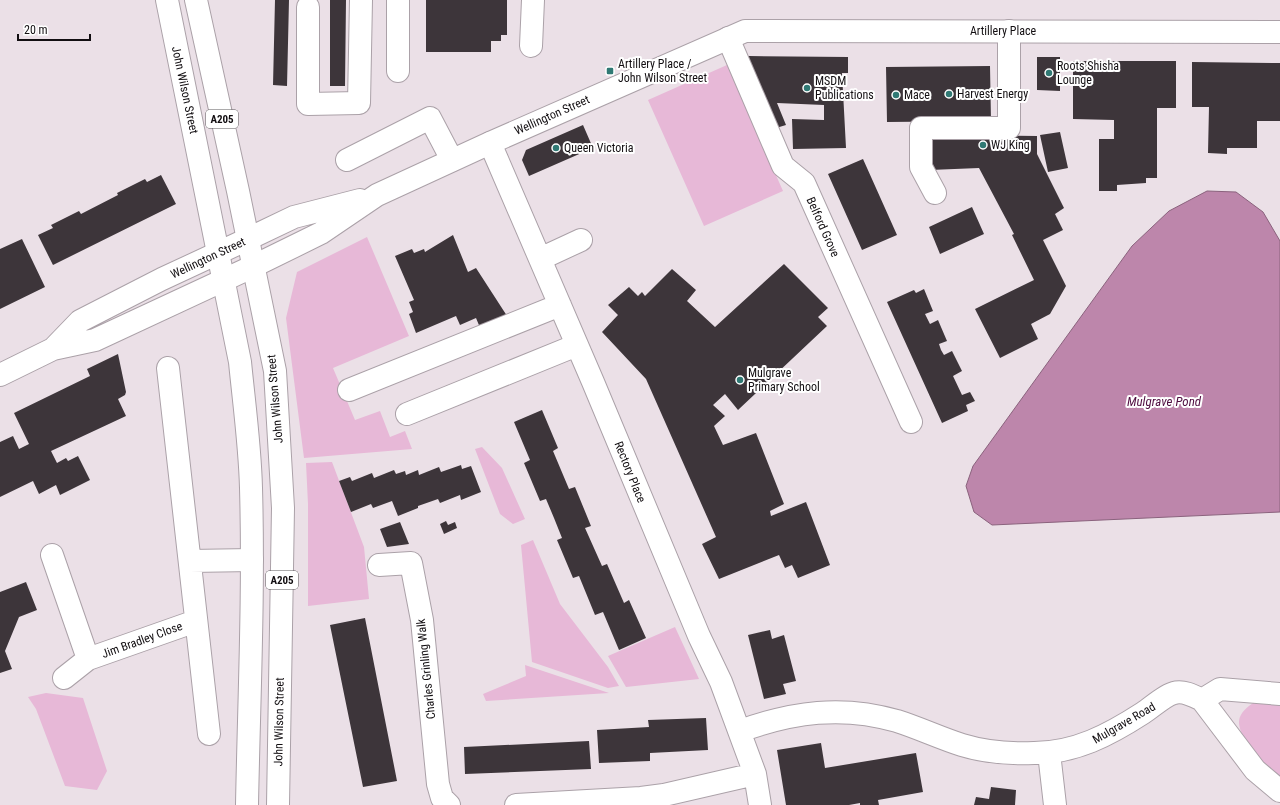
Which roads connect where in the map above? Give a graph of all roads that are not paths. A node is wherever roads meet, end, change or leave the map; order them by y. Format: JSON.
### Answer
{"nodes":[{"id":1,"x":167,"y":0,"type":"edge"},
{"id":2,"x":196,"y":0,"type":"edge"},
{"id":3,"x":361,"y":0,"type":"edge"},
{"id":4,"x":398,"y":0,"type":"edge"},
{"id":5,"x":533,"y":0,"type":"edge"},
{"id":6,"x":308,"y":7,"type":"dead end"},
{"id":7,"x":1009,"y":31,"type":"junction"},
{"id":8,"x":1280,"y":32,"type":"edge"},
{"id":9,"x":728,"y":38,"type":"junction"},
{"id":10,"x":531,"y":46,"type":"dead end"},
{"id":11,"x":398,"y":71,"type":"dead end"},
{"id":12,"x":490,"y":143,"type":"junction"},
{"id":13,"x":347,"y":160,"type":"dead end"},
{"id":14,"x":452,"y":160,"type":"junction"},
{"id":15,"x":935,"y":193,"type":"dead end"},
{"id":16,"x":377,"y":195,"type":"junction"},
{"id":17,"x":248,"y":239,"type":"junction"},
{"id":18,"x":581,"y":240,"type":"dead end"},
{"id":19,"x":217,"y":253,"type":"junction"},
{"id":20,"x":540,"y":258,"type":"junction"},
{"id":21,"x":254,"y":266,"type":"junction"},
{"id":22,"x":222,"y":281,"type":"junction"},
{"id":23,"x":560,"y":305,"type":"junction"},
{"id":24,"x":577,"y":345,"type":"junction"},
{"id":25,"x":54,"y":349,"type":"junction"},
{"id":26,"x":168,"y":368,"type":"dead end"},
{"id":27,"x":0,"y":375,"type":"edge"},
{"id":28,"x":350,"y":390,"type":"dead end"},
{"id":29,"x":407,"y":414,"type":"dead end"},
{"id":30,"x":911,"y":422,"type":"dead end"},
{"id":31,"x":52,"y":554,"type":"dead end"},
{"id":32,"x":190,"y":560,"type":"junction"},
{"id":33,"x":252,"y":560,"type":"junction"},
{"id":34,"x":379,"y":565,"type":"dead end"},
{"id":35,"x":196,"y":621,"type":"junction"},
{"id":36,"x":88,"y":659,"type":"junction"},
{"id":37,"x":64,"y":678,"type":"dead end"},
{"id":38,"x":1280,"y":694,"type":"edge"},
{"id":39,"x":1202,"y":700,"type":"junction"},
{"id":40,"x":740,"y":730,"type":"junction"},
{"id":41,"x":209,"y":734,"type":"dead end"},
{"id":42,"x":1049,"y":753,"type":"junction"},
{"id":43,"x":755,"y":774,"type":"junction"},
{"id":44,"x":1280,"y":791,"type":"edge"},
{"id":45,"x":247,"y":805,"type":"edge"},
{"id":46,"x":278,"y":805,"type":"edge"},
{"id":47,"x":449,"y":805,"type":"edge"},
{"id":48,"x":516,"y":805,"type":"edge"},
{"id":49,"x":760,"y":805,"type":"edge"},
{"id":50,"x":1055,"y":805,"type":"edge"}],
"edges":[{"from":1,"to":19,"type":"main road","name":"John Wilson Street","number":"A205"},
{"from":2,"to":17,"type":"main road","name":"John Wilson Street","number":"A205"},
{"from":3,"to":6,"type":"main road"},
{"from":4,"to":11,"type":"main road"},
{"from":5,"to":10,"type":"main road"},
{"from":7,"to":8,"type":"main road","name":"Artillery Place"},
{"from":7,"to":9,"type":"main road","name":"Artillery Place"},
{"from":7,"to":15,"type":"main road"},
{"from":9,"to":12,"type":"main road","name":"Wellington Street"},
{"from":9,"to":30,"type":"main road","name":"Belford Grove"},
{"from":12,"to":14,"type":"main road","name":"Wellington Street"},
{"from":12,"to":20,"type":"main road","name":"Rectory Place"},
{"from":13,"to":14,"type":"main road"},
{"from":14,"to":16,"type":"main road","name":"Wellington Street"},
{"from":16,"to":17,"type":"main road","name":"Wellington Street"},
{"from":16,"to":21,"type":"main road","name":"Wellington Street"},
{"from":17,"to":19,"type":"main road","name":"Wellington Street"},
{"from":17,"to":21,"type":"main road","name":"John Wilson Street","number":"A205"},
{"from":18,"to":20,"type":"main road"},
{"from":19,"to":22,"type":"main road","name":"John Wilson Street","number":"A205"},
{"from":19,"to":25,"type":"main road","name":"Wellington Street"},
{"from":20,"to":23,"type":"main road","name":"Rectory Place"},
{"from":21,"to":22,"type":"main road","name":"Wellington Street"},
{"from":21,"to":46,"type":"main road","name":"John Wilson Street","number":"A205"},
{"from":22,"to":25,"type":"main road","name":"Wellington Street"},
{"from":22,"to":33,"type":"main road","name":"John Wilson Street","number":"A205"},
{"from":23,"to":24,"type":"main road","name":"Rectory Place"},
{"from":23,"to":28,"type":"main road"},
{"from":24,"to":29,"type":"main road"},
{"from":24,"to":40,"type":"main road","name":"Rectory Place"},
{"from":25,"to":27,"type":"main road","name":"Wellington Street"},
{"from":26,"to":32,"type":"main road"},
{"from":31,"to":36,"type":"main road","name":"Jim Bradley Close"},
{"from":32,"to":33,"type":"main road"},
{"from":32,"to":35,"type":"main road"},
{"from":33,"to":45,"type":"main road","name":"John Wilson Street","number":"A205"},
{"from":34,"to":47,"type":"main road","name":"Charles Grinling Walk"},
{"from":35,"to":36,"type":"main road","name":"Jim Bradley Close"},
{"from":35,"to":41,"type":"main road"},
{"from":36,"to":37,"type":"main road","name":"Jim Bradley Close"},
{"from":38,"to":39,"type":"main road"},
{"from":39,"to":42,"type":"main road","name":"Mulgrave Road"},
{"from":39,"to":44,"type":"main road"},
{"from":40,"to":42,"type":"main road","name":"Mulgrave Road"},
{"from":40,"to":43,"type":"main road","name":"Rectory Place"},
{"from":42,"to":50,"type":"main road"},
{"from":43,"to":48,"type":"main road"},
{"from":43,"to":49,"type":"main road","name":"Rectory Place"}]}
